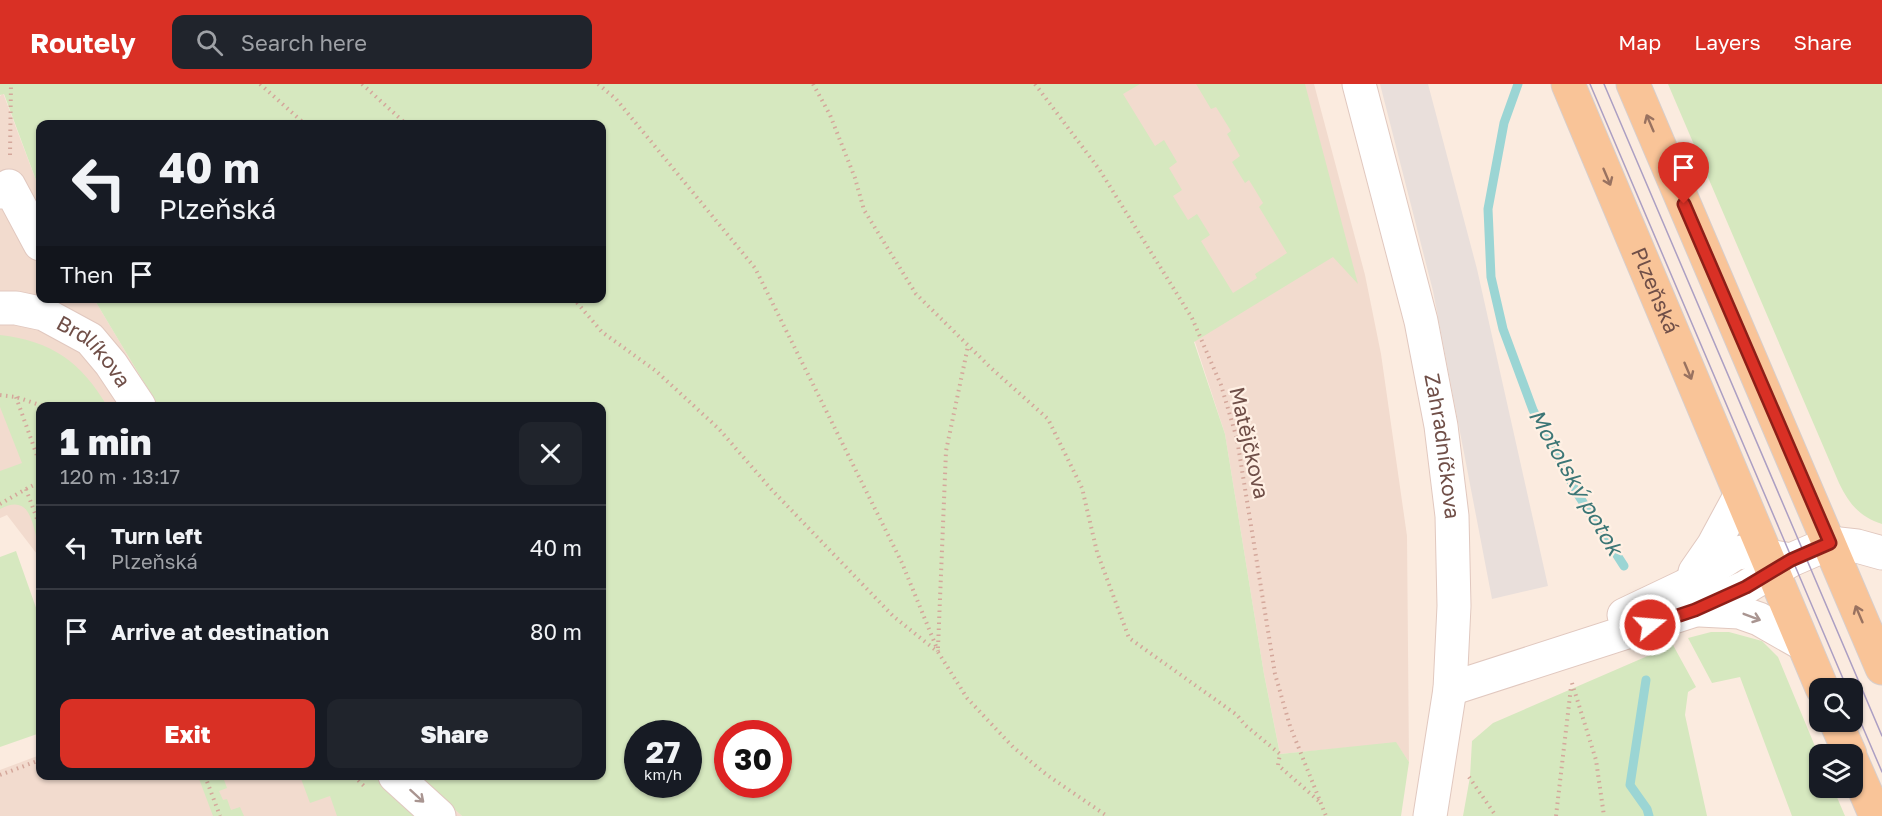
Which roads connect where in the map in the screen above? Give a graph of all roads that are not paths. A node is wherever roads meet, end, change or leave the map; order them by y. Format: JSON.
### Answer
{"nodes":[{"id":1,"x":1359,"y":84,"type":"edge"},
{"id":2,"x":1568,"y":84,"type":"edge"},
{"id":3,"x":1634,"y":84,"type":"edge"},
{"id":4,"x":5,"y":189,"type":"edge"},
{"id":5,"x":36,"y":237,"type":"edge"},
{"id":6,"x":72,"y":303,"type":"edge"},
{"id":7,"x":0,"y":308,"type":"edge"},
{"id":8,"x":90,"y":339,"type":"junction"},
{"id":9,"x":136,"y":402,"type":"edge"},
{"id":10,"x":1740,"y":496,"type":"junction"},
{"id":11,"x":1830,"y":543,"type":"junction"},
{"id":12,"x":1882,"y":553,"type":"edge"},
{"id":13,"x":1777,"y":562,"type":"junction"},
{"id":14,"x":1690,"y":598,"type":"junction"},
{"id":15,"x":1803,"y":644,"type":"junction"},
{"id":16,"x":1882,"y":668,"type":"edge"},
{"id":17,"x":1818,"y":678,"type":"edge"},
{"id":18,"x":1450,"y":689,"type":"junction"},
{"id":19,"x":399,"y":780,"type":"edge"},
{"id":20,"x":1863,"y":786,"type":"edge"},
{"id":21,"x":439,"y":816,"type":"edge"},
{"id":22,"x":1430,"y":816,"type":"edge"},
{"id":23,"x":1876,"y":816,"type":"edge"}],
"edges":[{"from":1,"to":18,"type":"street","name":"Zahradníčkova"},
{"from":2,"to":10,"type":"main road","name":"Plzeňská","one_way":true},
{"from":11,"to":3,"type":"main road","one_way":true},
{"from":4,"to":5,"type":"street"},
{"from":6,"to":8,"type":"street"},
{"from":7,"to":8,"type":"street","name":"Brdlíkova"},
{"from":8,"to":9,"type":"street","name":"Brdlíkova"},
{"from":10,"to":13,"type":"main road","name":"Plzeňská"},
{"from":10,"to":14,"type":"street"},
{"from":11,"to":12,"type":"street"},
{"from":11,"to":13,"type":"street"},
{"from":16,"to":11,"type":"main road","one_way":true},
{"from":13,"to":14,"type":"street"},
{"from":13,"to":15,"type":"main road","name":"Plzeňská"},
{"from":14,"to":15,"type":"street","one_way":true},
{"from":14,"to":18,"type":"street"},
{"from":15,"to":17,"type":"main road","name":"Plzeňská"},
{"from":18,"to":22,"type":"street","name":"Zahradníčkova"},
{"from":19,"to":21,"type":"street","one_way":true},
{"from":20,"to":23,"type":"main road"}]}
